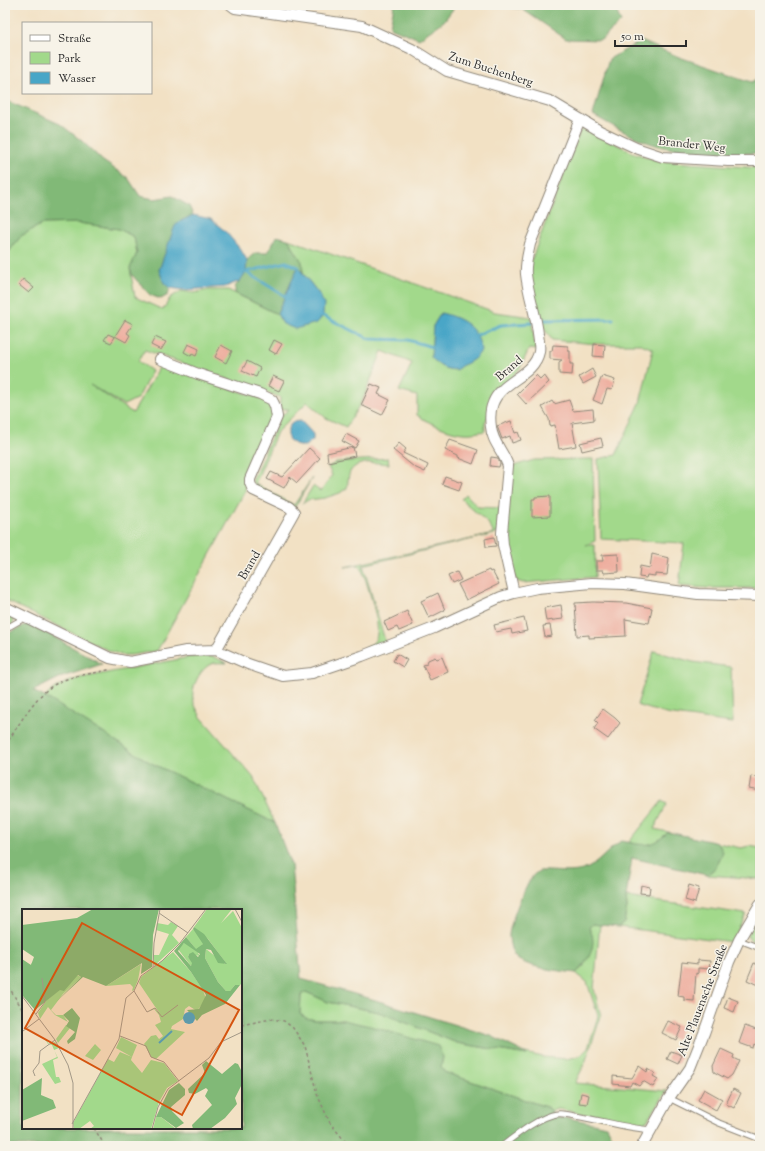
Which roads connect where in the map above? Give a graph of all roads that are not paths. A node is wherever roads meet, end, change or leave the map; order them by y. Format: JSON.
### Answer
{"nodes":[{"id":1,"x":231,"y":5,"type":"edge"},
{"id":2,"x":580,"y":119,"type":"junction"},
{"id":3,"x":760,"y":161,"type":"edge"},
{"id":4,"x":160,"y":359,"type":"dead end"},
{"id":5,"x":514,"y":592,"type":"junction"},
{"id":6,"x":760,"y":596,"type":"edge"},
{"id":7,"x":5,"y":607,"type":"edge"},
{"id":8,"x":26,"y":617,"type":"junction"},
{"id":9,"x":5,"y":629,"type":"edge"},
{"id":10,"x":216,"y":650,"type":"junction"},
{"id":11,"x":760,"y":904,"type":"edge"},
{"id":12,"x":739,"y":940,"type":"junction"},
{"id":13,"x":760,"y":948,"type":"edge"},
{"id":14,"x":669,"y":1098,"type":"junction"},
{"id":15,"x":651,"y":1130,"type":"junction"},
{"id":16,"x":760,"y":1139,"type":"edge"},
{"id":17,"x":502,"y":1146,"type":"edge"},
{"id":18,"x":642,"y":1146,"type":"edge"}],
"edges":[{"from":1,"to":2,"type":"street","name":"Zum Buchenberg"},
{"from":2,"to":3,"type":"street","name":"Brander Weg"},
{"from":2,"to":5,"type":"street","name":"Brand"},
{"from":4,"to":10,"type":"street","name":"Brand"},
{"from":5,"to":6,"type":"street"},
{"from":5,"to":10,"type":"street"},
{"from":7,"to":8,"type":"street"},
{"from":8,"to":9,"type":"lane"},
{"from":8,"to":10,"type":"street"},
{"from":11,"to":12,"type":"street","name":"Alte Plauensche Straße"},
{"from":12,"to":13,"type":"lane"},
{"from":12,"to":14,"type":"street","name":"Alte Plauensche Straße"},
{"from":14,"to":15,"type":"street","name":"Alte Plauensche Straße"},
{"from":14,"to":16,"type":"lane"},
{"from":15,"to":17,"type":"lane"},
{"from":15,"to":18,"type":"street","name":"Alte Plauensche Straße"}]}
